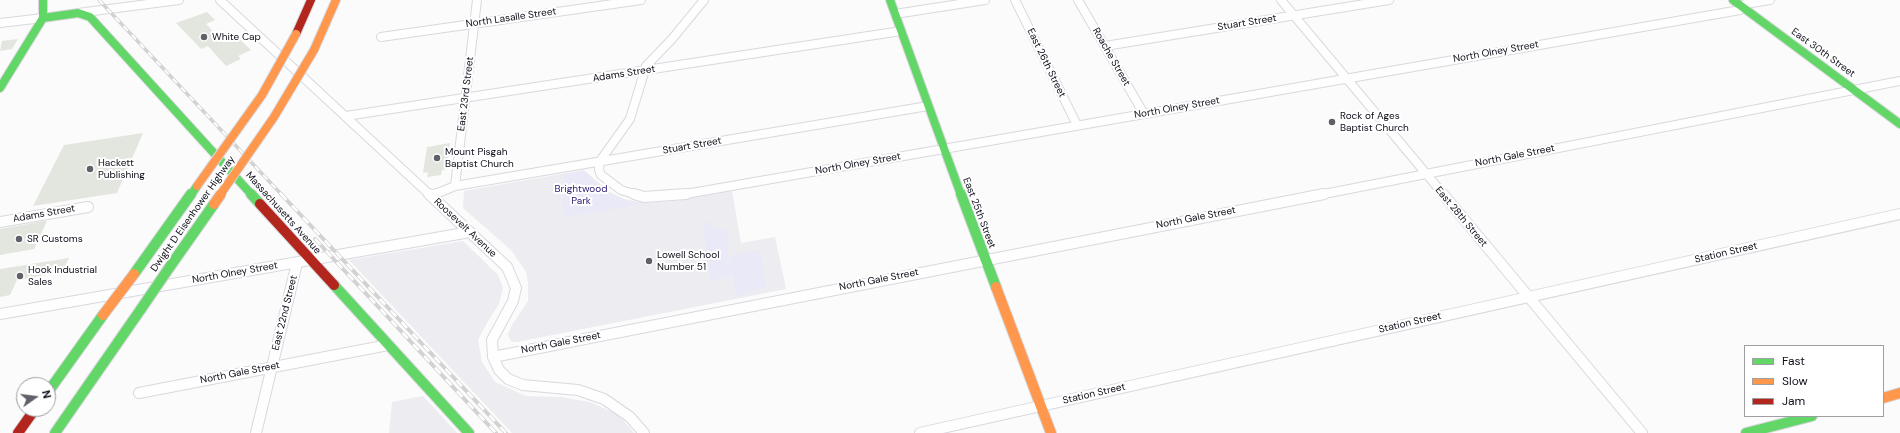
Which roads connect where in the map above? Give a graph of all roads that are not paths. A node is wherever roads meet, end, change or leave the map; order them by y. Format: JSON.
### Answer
{"nodes":[{"id":1,"x":42,"y":0,"type":"edge"},
{"id":2,"x":179,"y":0,"type":"edge"},
{"id":3,"x":220,"y":0,"type":"edge"},
{"id":4,"x":311,"y":0,"type":"edge"},
{"id":5,"x":336,"y":0,"type":"edge"},
{"id":6,"x":339,"y":0,"type":"edge"},
{"id":7,"x":478,"y":0,"type":"edge"},
{"id":8,"x":641,"y":0,"type":"edge"},
{"id":9,"x":704,"y":0,"type":"edge"},
{"id":10,"x":890,"y":0,"type":"edge"},
{"id":11,"x":985,"y":0,"type":"edge"},
{"id":12,"x":1014,"y":0,"type":"edge"},
{"id":13,"x":1078,"y":0,"type":"edge"},
{"id":14,"x":1281,"y":0,"type":"edge"},
{"id":15,"x":1389,"y":0,"type":"edge"},
{"id":16,"x":1733,"y":0,"type":"edge"},
{"id":17,"x":1770,"y":0,"type":"edge"},
{"id":18,"x":1743,"y":7,"type":"junction"},
{"id":19,"x":332,"y":10,"type":"junction"},
{"id":20,"x":78,"y":13,"type":"junction"},
{"id":21,"x":895,"y":14,"type":"junction"},
{"id":22,"x":1294,"y":16,"type":"junction"},
{"id":23,"x":42,"y":18,"type":"junction"},
{"id":24,"x":0,"y":23,"type":"edge"},
{"id":25,"x":475,"y":24,"type":"junction"},
{"id":26,"x":902,"y":31,"type":"junction"},
{"id":27,"x":381,"y":37,"type":"dead end"},
{"id":28,"x":1105,"y":46,"type":"junction"},
{"id":29,"x":644,"y":70,"type":"junction"},
{"id":30,"x":1345,"y":79,"type":"junction"},
{"id":31,"x":1900,"y":80,"type":"edge"},
{"id":32,"x":1,"y":83,"type":"edge"},
{"id":33,"x":1854,"y":89,"type":"junction"},
{"id":34,"x":465,"y":98,"type":"junction"},
{"id":35,"x":928,"y":106,"type":"junction"},
{"id":36,"x":1144,"y":114,"type":"junction"},
{"id":37,"x":346,"y":116,"type":"junction"},
{"id":38,"x":1900,"y":124,"type":"edge"},
{"id":39,"x":1077,"y":126,"type":"junction"},
{"id":40,"x":943,"y":148,"type":"junction"},
{"id":41,"x":600,"y":161,"type":"junction"},
{"id":42,"x":1424,"y":174,"type":"junction"},
{"id":43,"x":455,"y":186,"type":"junction"},
{"id":44,"x":431,"y":196,"type":"junction"},
{"id":45,"x":88,"y":207,"type":"dead end"},
{"id":46,"x":1900,"y":214,"type":"edge"},
{"id":47,"x":0,"y":222,"type":"edge"},
{"id":48,"x":470,"y":232,"type":"junction"},
{"id":49,"x":985,"y":259,"type":"junction"},
{"id":50,"x":311,"y":260,"type":"junction"},
{"id":51,"x":297,"y":262,"type":"junction"},
{"id":52,"x":1528,"y":297,"type":"junction"},
{"id":53,"x":0,"y":314,"type":"edge"},
{"id":54,"x":388,"y":345,"type":"junction"},
{"id":55,"x":493,"y":357,"type":"junction"},
{"id":56,"x":272,"y":368,"type":"junction"},
{"id":57,"x":56,"y":381,"type":"edge"},
{"id":58,"x":139,"y":393,"type":"dead end"},
{"id":59,"x":1900,"y":393,"type":"edge"},
{"id":60,"x":1884,"y":398,"type":"edge"},
{"id":61,"x":1040,"y":406,"type":"junction"},
{"id":62,"x":29,"y":417,"type":"edge"},
{"id":63,"x":1808,"y":417,"type":"edge"},
{"id":64,"x":18,"y":433,"type":"edge"},
{"id":65,"x":55,"y":433,"type":"edge"},
{"id":66,"x":256,"y":433,"type":"edge"},
{"id":67,"x":469,"y":433,"type":"edge"},
{"id":68,"x":644,"y":433,"type":"edge"},
{"id":69,"x":920,"y":433,"type":"edge"},
{"id":70,"x":1050,"y":433,"type":"edge"},
{"id":71,"x":1642,"y":433,"type":"edge"},
{"id":72,"x":1746,"y":433,"type":"edge"}],
"edges":[{"from":1,"to":23,"type":"main road"},
{"from":2,"to":20,"type":"street"},
{"from":3,"to":37,"type":"street","name":"Roosevelt Avenue"},
{"from":4,"to":57,"type":"main road","name":"Dwight D Eisenhower Highway","bridge":true},
{"from":5,"to":19,"type":"main road","name":"Dwight D Eisenhower Highway"},
{"from":6,"to":19,"type":"main road"},
{"from":7,"to":25,"type":"street","name":"East 23rd Street"},
{"from":8,"to":25,"type":"street","name":"North Lasalle Street"},
{"from":9,"to":29,"type":"street"},
{"from":10,"to":21,"type":"main road","name":"East 25th Street"},
{"from":11,"to":21,"type":"street"},
{"from":12,"to":39,"type":"street","name":"East 26th Street"},
{"from":13,"to":28,"type":"street","name":"Roache Street"},
{"from":14,"to":22,"type":"street","name":"East 28th Street"},
{"from":15,"to":22,"type":"street","name":"Stuart Street"},
{"from":16,"to":18,"type":"main road","name":"East 30th Street"},
{"from":17,"to":18,"type":"street","name":"North Olney Street"},
{"from":18,"to":30,"type":"street","name":"North Olney Street"},
{"from":18,"to":33,"type":"main road","name":"East 30th Street"},
{"from":19,"to":65,"type":"main road","name":"Dwight D Eisenhower Highway","bridge":true},
{"from":20,"to":23,"type":"main road"},
{"from":20,"to":50,"type":"main road","name":"Massachusetts Avenue"},
{"from":21,"to":26,"type":"main road","name":"East 25th Street"},
{"from":22,"to":28,"type":"street","name":"Stuart Street"},
{"from":22,"to":30,"type":"street","name":"East 28th Street"},
{"from":23,"to":24,"type":"street"},
{"from":23,"to":32,"type":"main road"},
{"from":25,"to":27,"type":"street","name":"North Lasalle Street"},
{"from":25,"to":34,"type":"street","name":"East 23rd Street"},
{"from":26,"to":29,"type":"street","name":"Adams Street"},
{"from":26,"to":35,"type":"main road","name":"East 25th Street"},
{"from":28,"to":36,"type":"street","name":"Roache Street"},
{"from":29,"to":34,"type":"street","name":"Adams Street"},
{"from":29,"to":41,"type":"street"},
{"from":30,"to":36,"type":"street","name":"North Olney Street"},
{"from":30,"to":42,"type":"street","name":"East 28th Street"},
{"from":31,"to":33,"type":"street","name":"North Gale Street"},
{"from":33,"to":38,"type":"main road","name":"East 30th Street"},
{"from":33,"to":42,"type":"street","name":"North Gale Street"},
{"from":34,"to":37,"type":"street","name":"Adams Street"},
{"from":34,"to":43,"type":"street","name":"East 23rd Street"},
{"from":35,"to":40,"type":"main road","name":"East 25th Street"},
{"from":35,"to":41,"type":"street","name":"Stuart Street"},
{"from":36,"to":39,"type":"street","name":"North Olney Street"},
{"from":37,"to":44,"type":"street","name":"Roosevelt Avenue"},
{"from":39,"to":40,"type":"street","name":"North Olney Street"},
{"from":40,"to":41,"type":"street","name":"North Olney Street"},
{"from":40,"to":49,"type":"main road","name":"East 25th Street"},
{"from":41,"to":43,"type":"street","name":"Stuart Street"},
{"from":42,"to":49,"type":"street","name":"North Gale Street"},
{"from":42,"to":52,"type":"street","name":"East 28th Street"},
{"from":43,"to":44,"type":"street"},
{"from":44,"to":48,"type":"street","name":"Roosevelt Avenue"},
{"from":45,"to":47,"type":"street","name":"Adams Street"},
{"from":46,"to":52,"type":"street","name":"Station Street"},
{"from":48,"to":50,"type":"street","name":"North Olney Street"},
{"from":48,"to":55,"type":"street","name":"Roosevelt Avenue"},
{"from":49,"to":55,"type":"street","name":"North Gale Street"},
{"from":49,"to":61,"type":"main road","name":"East 25th Street"},
{"from":50,"to":51,"type":"street","name":"North Olney Street"},
{"from":50,"to":54,"type":"main road","name":"Massachusetts Avenue"},
{"from":51,"to":53,"type":"street","name":"North Olney Street"},
{"from":51,"to":56,"type":"street","name":"East 22nd Street"},
{"from":52,"to":61,"type":"street","name":"Station Street"},
{"from":52,"to":71,"type":"street","name":"East 28th Street"},
{"from":54,"to":56,"type":"street","name":"North Gale Street"},
{"from":54,"to":67,"type":"main road","name":"Massachusetts Avenue"},
{"from":55,"to":68,"type":"street"},
{"from":56,"to":58,"type":"street","name":"North Gale Street"},
{"from":56,"to":66,"type":"street","name":"East 22nd Street"},
{"from":59,"to":60,"type":"main road"},
{"from":61,"to":69,"type":"street","name":"Station Street"},
{"from":61,"to":70,"type":"main road","name":"East 25th Street"},
{"from":62,"to":64,"type":"main road"},
{"from":63,"to":72,"type":"main road"}]}
